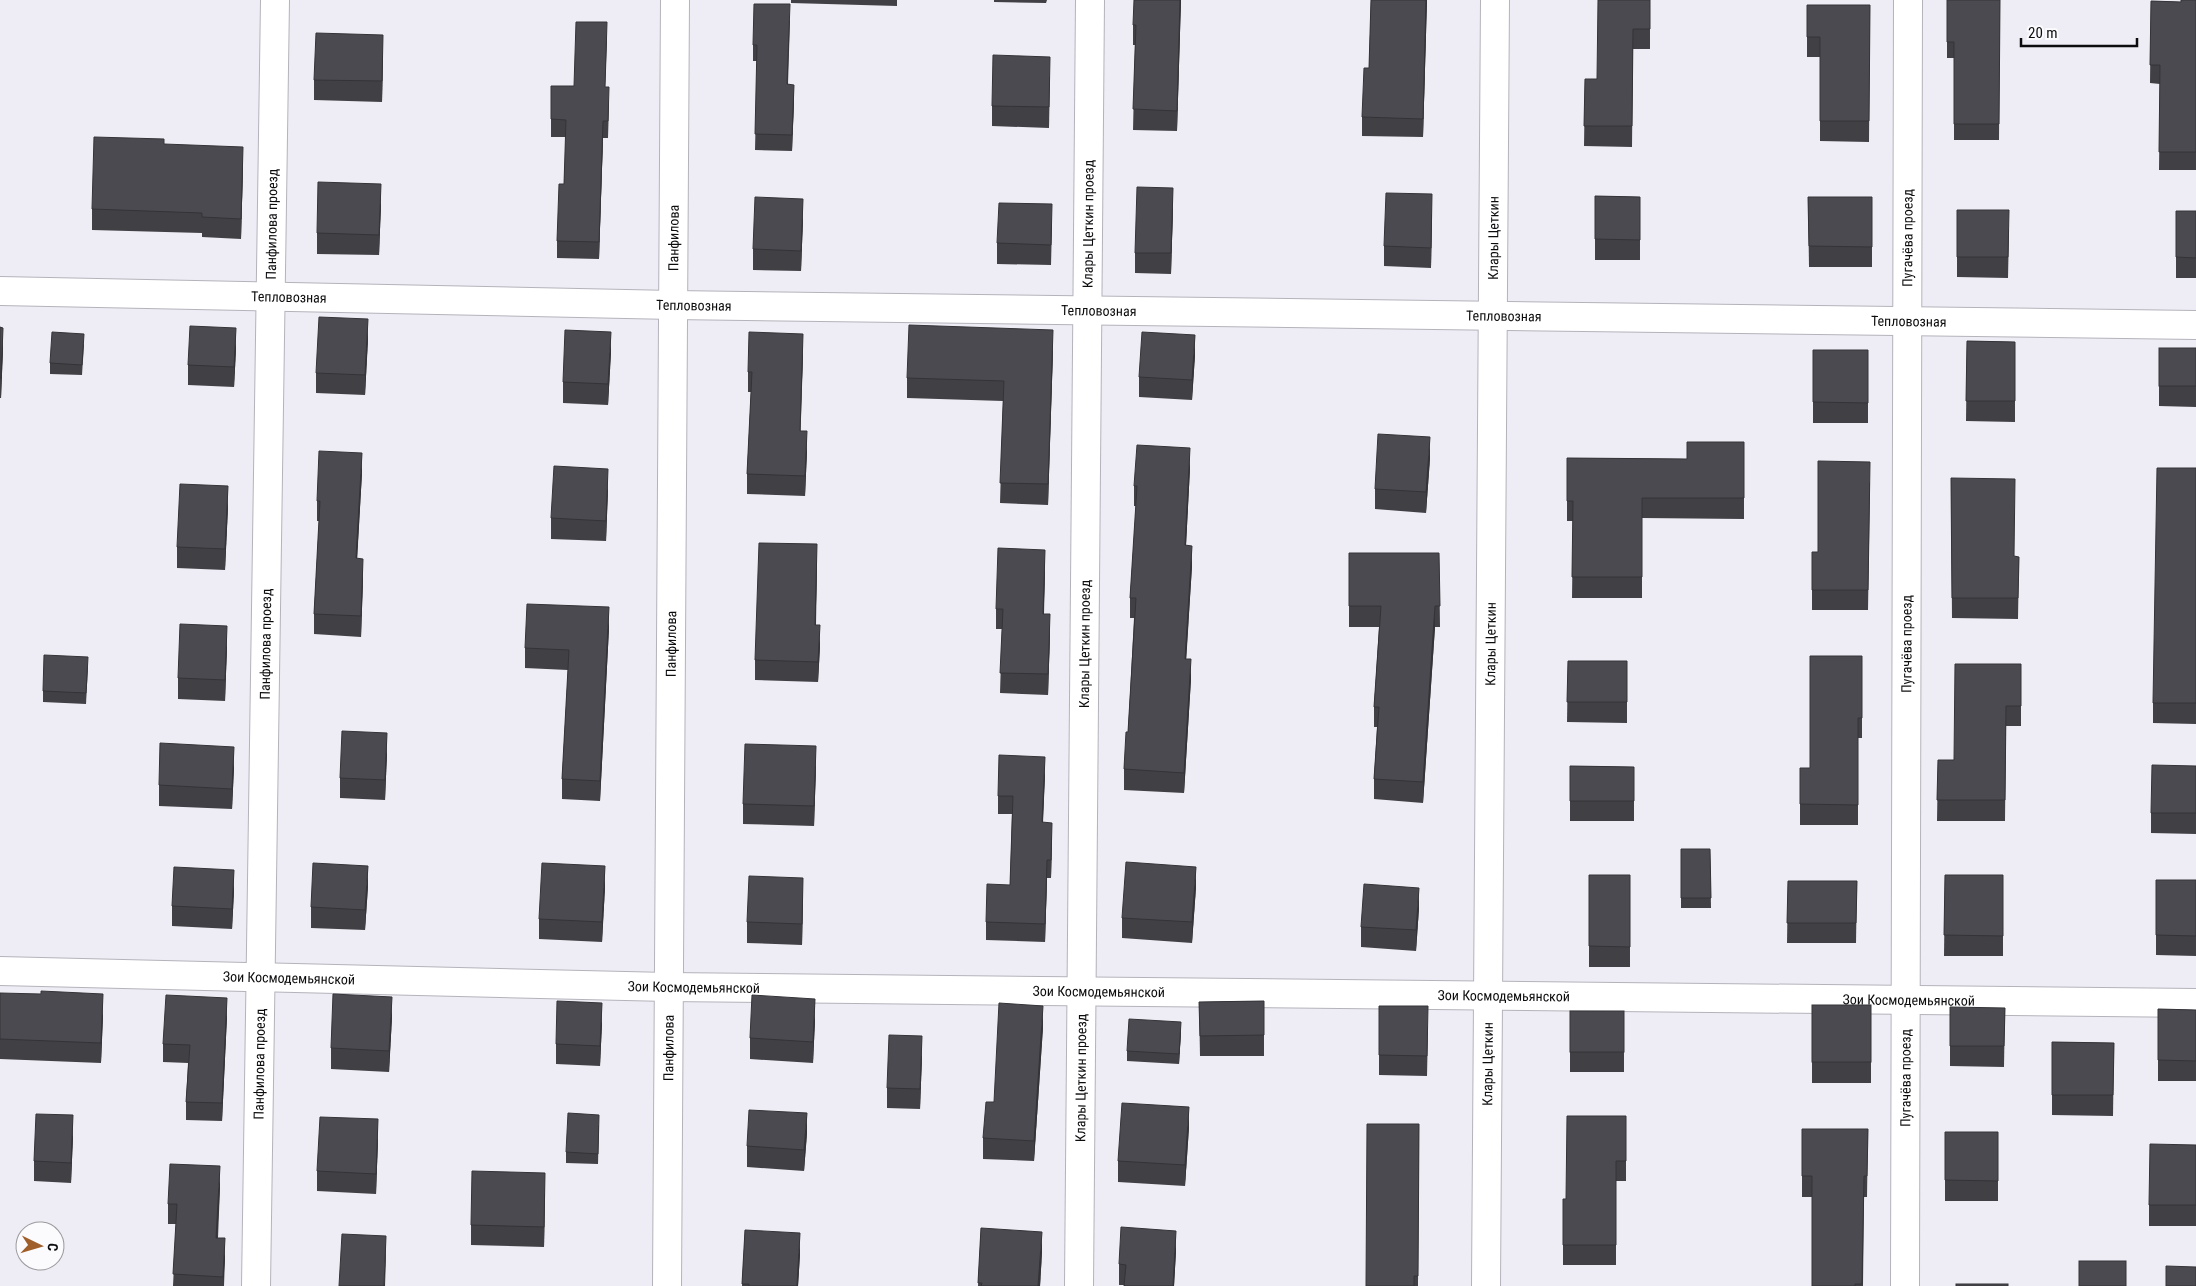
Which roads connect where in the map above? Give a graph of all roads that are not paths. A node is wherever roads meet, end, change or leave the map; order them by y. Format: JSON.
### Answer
{"nodes":[{"id":1,"x":274,"y":0,"type":"edge"},
{"id":2,"x":675,"y":0,"type":"edge"},
{"id":3,"x":1090,"y":0,"type":"edge"},
{"id":4,"x":1495,"y":0,"type":"edge"},
{"id":5,"x":1908,"y":0,"type":"edge"},
{"id":6,"x":0,"y":291,"type":"edge"},
{"id":7,"x":270,"y":296,"type":"junction"},
{"id":8,"x":673,"y":305,"type":"junction"},
{"id":9,"x":1087,"y":310,"type":"junction"},
{"id":10,"x":1493,"y":316,"type":"junction"},
{"id":11,"x":1907,"y":321,"type":"junction"},
{"id":12,"x":2196,"y":325,"type":"edge"},
{"id":13,"x":0,"y":971,"type":"edge"},
{"id":14,"x":261,"y":977,"type":"junction"},
{"id":15,"x":668,"y":987,"type":"junction"},
{"id":16,"x":1082,"y":991,"type":"junction"},
{"id":17,"x":1488,"y":995,"type":"junction"},
{"id":18,"x":1905,"y":1000,"type":"junction"},
{"id":19,"x":2196,"y":1003,"type":"edge"},
{"id":20,"x":256,"y":1286,"type":"edge"},
{"id":21,"x":667,"y":1286,"type":"edge"},
{"id":22,"x":1079,"y":1286,"type":"edge"},
{"id":23,"x":1486,"y":1286,"type":"edge"},
{"id":24,"x":1904,"y":1286,"type":"edge"}],
"edges":[{"from":1,"to":7,"type":"street","name":"Панфилова проезд"},
{"from":2,"to":8,"type":"street","name":"Панфилова"},
{"from":3,"to":9,"type":"street","name":"Клары Цеткин проезд"},
{"from":4,"to":10,"type":"street","name":"Клары Цеткин"},
{"from":5,"to":11,"type":"street","name":"Пугачёва проезд"},
{"from":6,"to":7,"type":"street","name":"Тепловозная"},
{"from":7,"to":8,"type":"street","name":"Тепловозная"},
{"from":7,"to":14,"type":"street","name":"Панфилова проезд"},
{"from":8,"to":9,"type":"street","name":"Тепловозная"},
{"from":8,"to":15,"type":"street","name":"Панфилова"},
{"from":9,"to":10,"type":"street","name":"Тепловозная"},
{"from":9,"to":16,"type":"street","name":"Клары Цеткин проезд"},
{"from":10,"to":11,"type":"street","name":"Тепловозная"},
{"from":10,"to":17,"type":"street","name":"Клары Цеткин"},
{"from":11,"to":12,"type":"street","name":"Тепловозная"},
{"from":11,"to":18,"type":"street","name":"Пугачёва проезд"},
{"from":13,"to":14,"type":"street","name":"Зои Космодемьянской"},
{"from":14,"to":15,"type":"street","name":"Зои Космодемьянской"},
{"from":14,"to":20,"type":"street","name":"Панфилова проезд"},
{"from":15,"to":16,"type":"street","name":"Зои Космодемьянской"},
{"from":15,"to":21,"type":"street","name":"Панфилова"},
{"from":16,"to":17,"type":"street","name":"Зои Космодемьянской"},
{"from":16,"to":22,"type":"street","name":"Клары Цеткин проезд"},
{"from":17,"to":18,"type":"street","name":"Зои Космодемьянской"},
{"from":17,"to":23,"type":"street","name":"Клары Цеткин"},
{"from":18,"to":19,"type":"street","name":"Зои Космодемьянской"},
{"from":18,"to":24,"type":"street","name":"Пугачёва проезд"}]}
